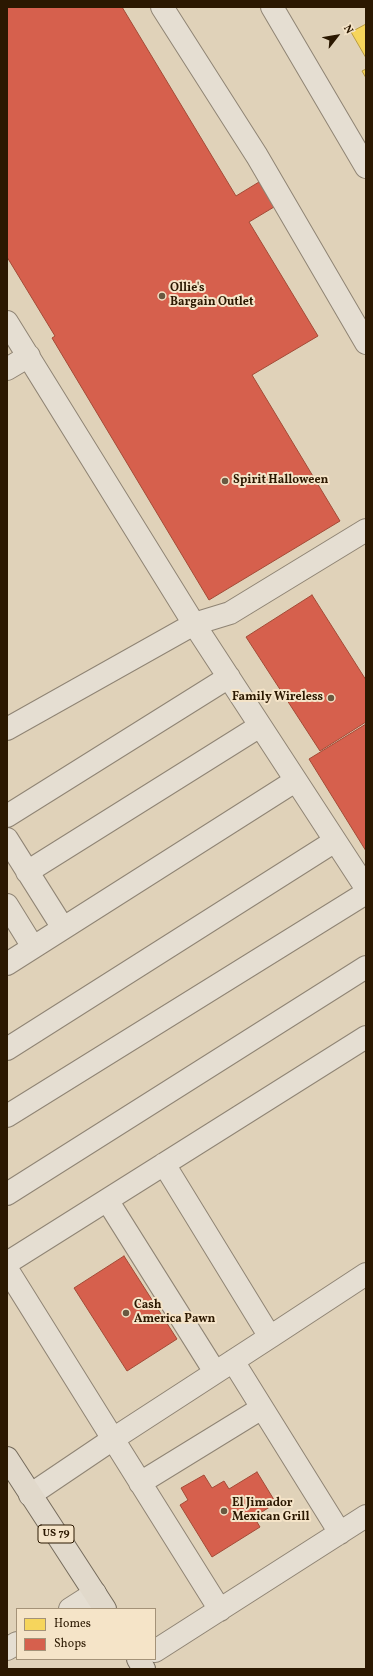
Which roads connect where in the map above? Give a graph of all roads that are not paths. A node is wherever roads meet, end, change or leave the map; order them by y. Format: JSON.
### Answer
{"nodes":[{"id":1,"x":162,"y":7,"type":"edge"},
{"id":2,"x":272,"y":7,"type":"edge"},
{"id":3,"x":366,"y":167,"type":"edge"},
{"id":4,"x":7,"y":322,"type":"edge"},
{"id":5,"x":366,"y":343,"type":"edge"},
{"id":6,"x":29,"y":356,"type":"junction"},
{"id":7,"x":7,"y":369,"type":"edge"},
{"id":8,"x":366,"y":530,"type":"edge"},
{"id":9,"x":194,"y":624,"type":"junction"},
{"id":10,"x":229,"y":677,"type":"junction"},
{"id":11,"x":260,"y":726,"type":"junction"},
{"id":12,"x":7,"y":729,"type":"edge"},
{"id":13,"x":295,"y":781,"type":"junction"},
{"id":14,"x":7,"y":816,"type":"edge"},
{"id":15,"x":7,"y":839,"type":"edge"},
{"id":16,"x":335,"y":841,"type":"junction"},
{"id":17,"x":27,"y":872,"type":"junction"},
{"id":18,"x":366,"y":888,"type":"edge"},
{"id":19,"x":366,"y":893,"type":"edge"},
{"id":20,"x":10,"y":916,"type":"edge"},
{"id":21,"x":63,"y":928,"type":"junction"},
{"id":22,"x":33,"y":947,"type":"junction"},
{"id":23,"x":7,"y":964,"type":"edge"},
{"id":24,"x":366,"y":967,"type":"edge"},
{"id":25,"x":366,"y":1037,"type":"edge"},
{"id":26,"x":7,"y":1049,"type":"edge"},
{"id":27,"x":7,"y":1116,"type":"edge"},
{"id":28,"x":164,"y":1164,"type":"junction"},
{"id":29,"x":7,"y":1194,"type":"edge"},
{"id":30,"x":107,"y":1200,"type":"junction"},
{"id":31,"x":7,"y":1263,"type":"edge"},
{"id":32,"x":7,"y":1269,"type":"edge"},
{"id":33,"x":366,"y":1274,"type":"edge"},
{"id":34,"x":270,"y":1337,"type":"junction"},
{"id":35,"x":224,"y":1367,"type":"junction"},
{"id":36,"x":262,"y":1408,"type":"junction"},
{"id":37,"x":113,"y":1439,"type":"junction"},
{"id":38,"x":7,"y":1458,"type":"edge"},
{"id":39,"x":140,"y":1483,"type":"junction"},
{"id":40,"x":30,"y":1495,"type":"junction"},
{"id":41,"x":366,"y":1516,"type":"edge"},
{"id":42,"x":340,"y":1533,"type":"junction"},
{"id":43,"x":100,"y":1601,"type":"edge"},
{"id":44,"x":74,"y":1608,"type":"edge"},
{"id":45,"x":220,"y":1610,"type":"junction"},
{"id":46,"x":16,"y":1644,"type":"edge"},
{"id":47,"x":7,"y":1649,"type":"edge"},
{"id":48,"x":156,"y":1652,"type":"edge"}],
"edges":[{"from":1,"to":5,"type":"lane"},
{"from":2,"to":3,"type":"lane"},
{"from":4,"to":6,"type":"lane"},
{"from":6,"to":7,"type":"lane"},
{"from":6,"to":9,"type":"lane"},
{"from":8,"to":9,"type":"lane"},
{"from":9,"to":10,"type":"lane"},
{"from":9,"to":12,"type":"lane"},
{"from":10,"to":11,"type":"lane"},
{"from":10,"to":14,"type":"lane"},
{"from":11,"to":13,"type":"lane"},
{"from":11,"to":17,"type":"lane"},
{"from":13,"to":16,"type":"lane"},
{"from":13,"to":21,"type":"lane"},
{"from":15,"to":17,"type":"lane"},
{"from":16,"to":18,"type":"lane"},
{"from":16,"to":26,"type":"lane"},
{"from":17,"to":21,"type":"lane"},
{"from":19,"to":27,"type":"lane"},
{"from":20,"to":22,"type":"lane"},
{"from":21,"to":22,"type":"lane"},
{"from":22,"to":23,"type":"lane"},
{"from":24,"to":29,"type":"lane"},
{"from":25,"to":28,"type":"lane"},
{"from":28,"to":30,"type":"lane"},
{"from":28,"to":34,"type":"lane"},
{"from":30,"to":31,"type":"lane"},
{"from":30,"to":35,"type":"lane"},
{"from":32,"to":37,"type":"lane"},
{"from":33,"to":34,"type":"lane"},
{"from":34,"to":35,"type":"lane"},
{"from":35,"to":36,"type":"lane"},
{"from":35,"to":37,"type":"lane"},
{"from":36,"to":39,"type":"lane"},
{"from":36,"to":42,"type":"lane"},
{"from":37,"to":39,"type":"lane"},
{"from":37,"to":40,"type":"lane"},
{"from":38,"to":40,"type":"main road","number":"US 79"},
{"from":39,"to":45,"type":"lane"},
{"from":40,"to":43,"type":"main road","number":"US 79"},
{"from":41,"to":42,"type":"lane"},
{"from":42,"to":45,"type":"lane"},
{"from":43,"to":44,"type":"lane"},
{"from":45,"to":48,"type":"lane"},
{"from":46,"to":47,"type":"lane"}]}
